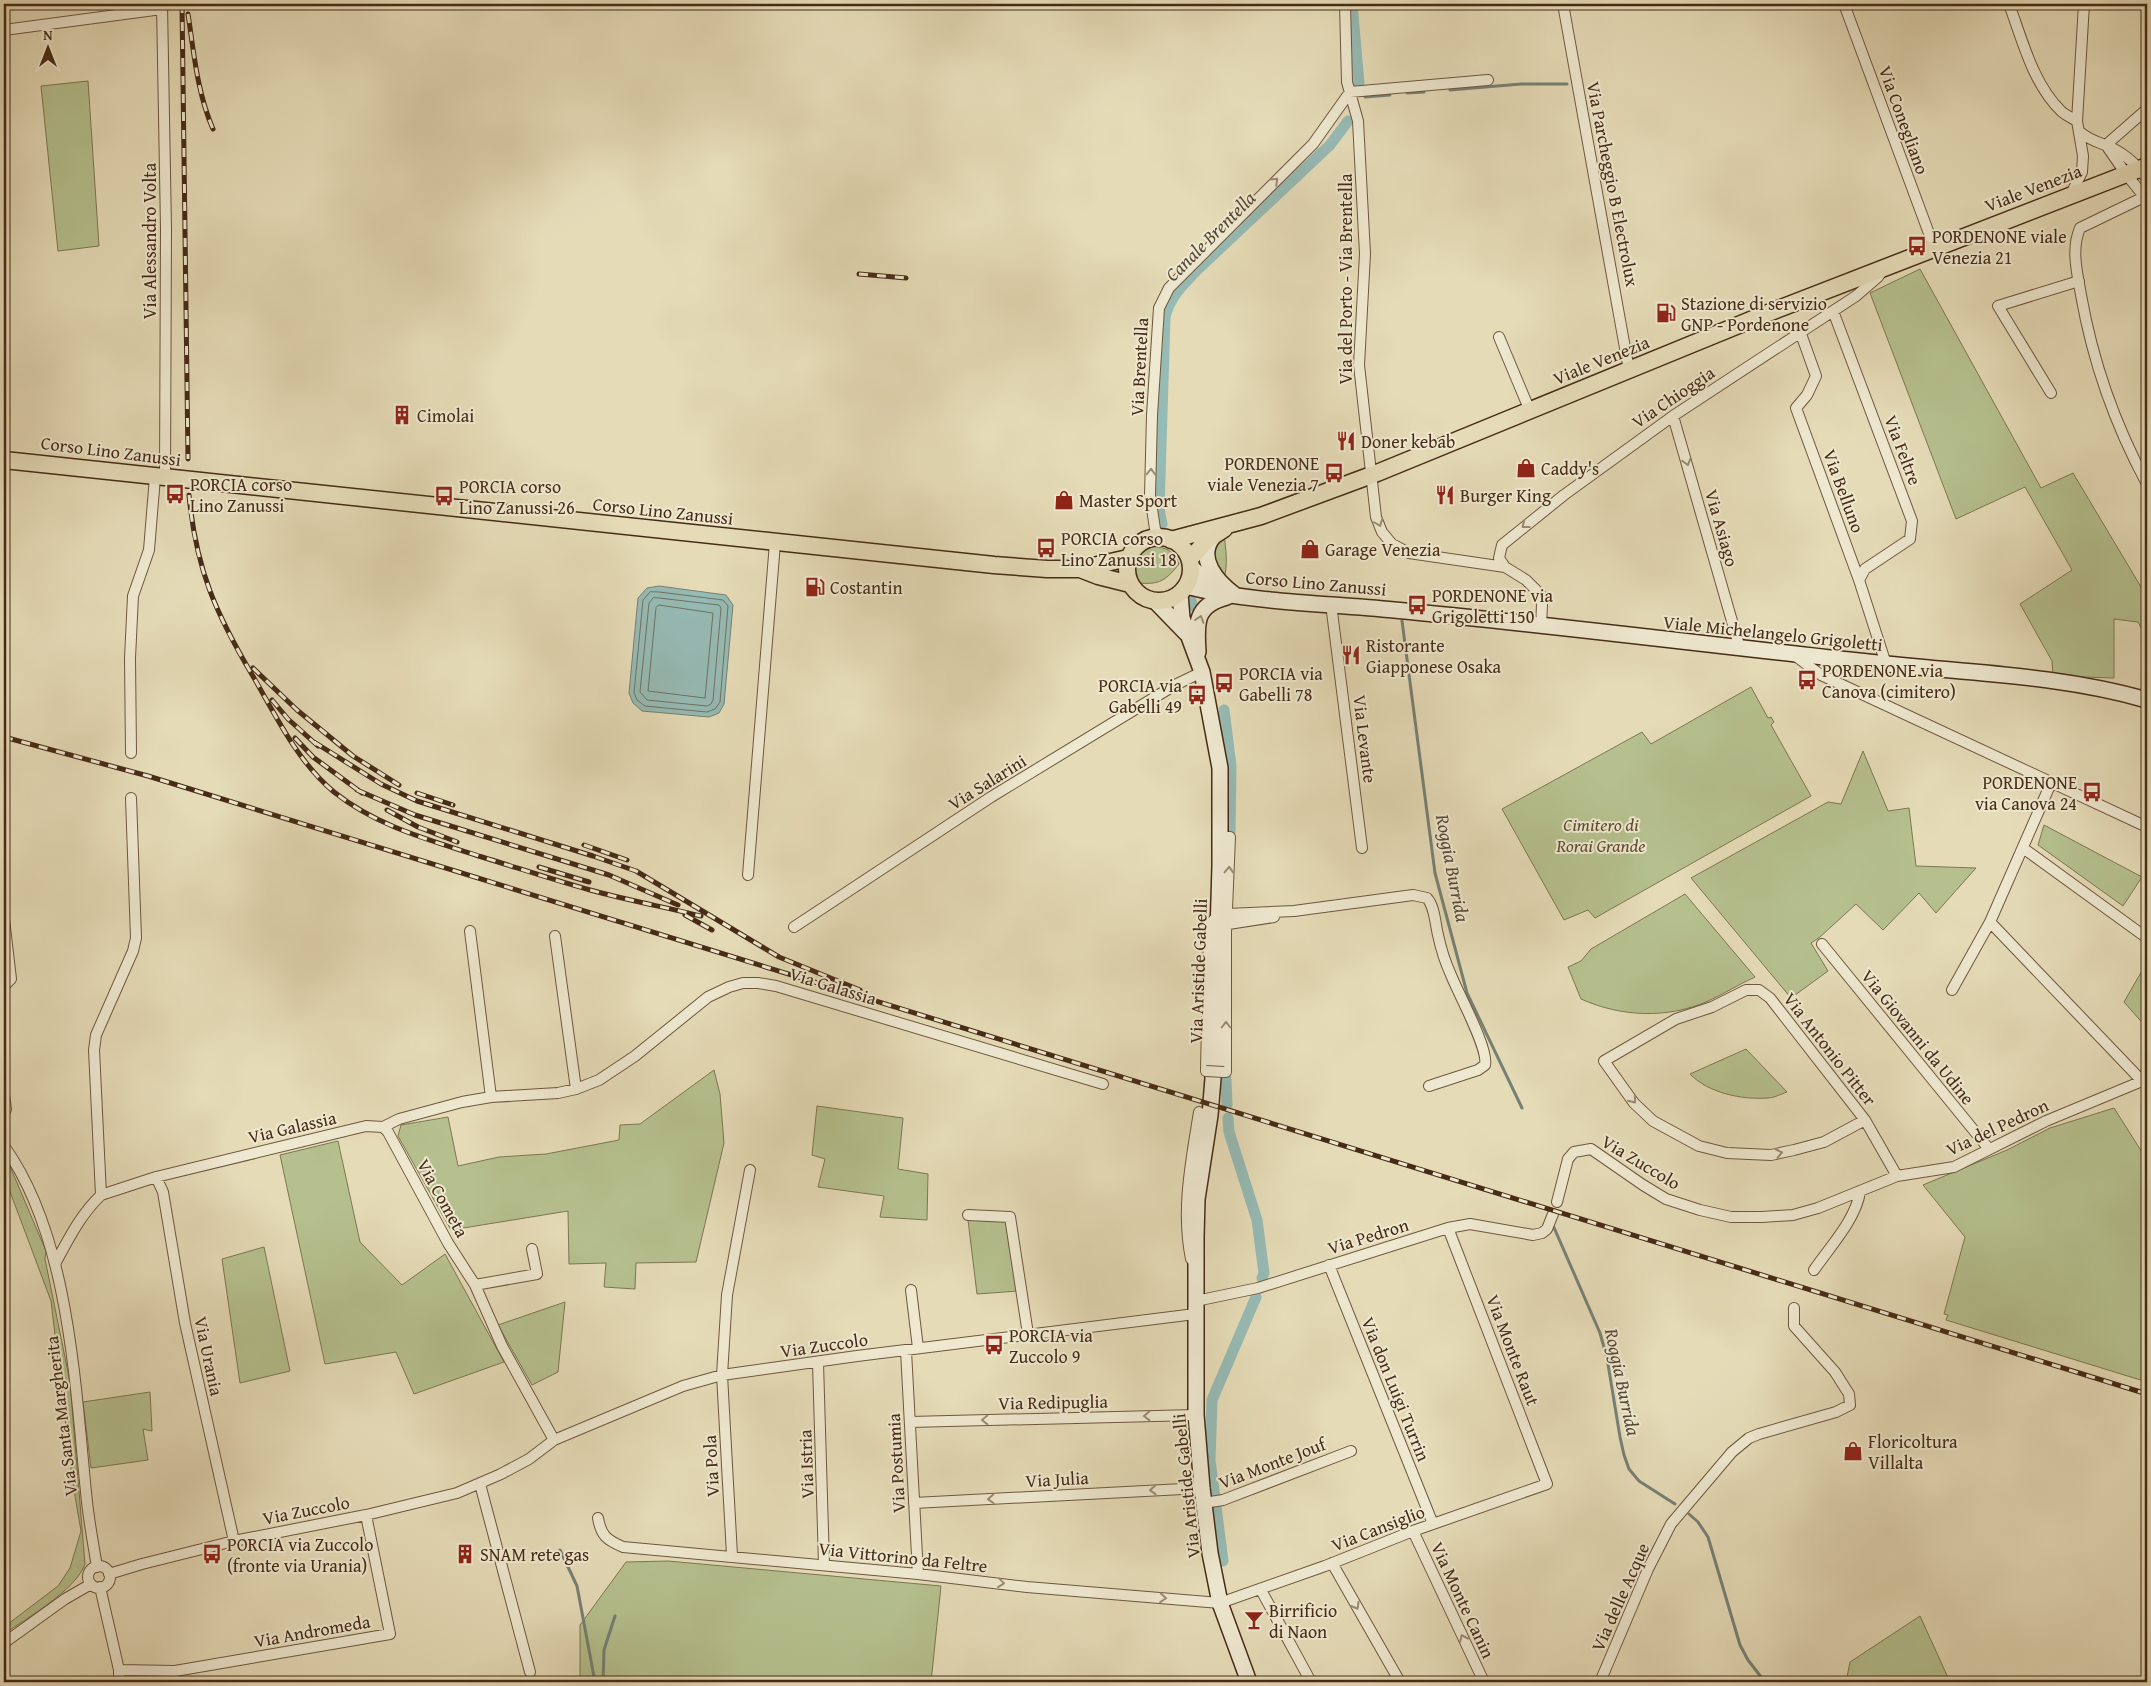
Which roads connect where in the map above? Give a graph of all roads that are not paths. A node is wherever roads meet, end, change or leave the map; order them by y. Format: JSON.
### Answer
{"nodes":[{"id":1,"x":1345,"y":4,"type":"edge"},
{"id":2,"x":1563,"y":4,"type":"edge"},
{"id":3,"x":1844,"y":4,"type":"edge"},
{"id":4,"x":2009,"y":4,"type":"edge"},
{"id":5,"x":2084,"y":4,"type":"edge"},
{"id":6,"x":162,"y":6,"type":"edge"},
{"id":7,"x":4,"y":30,"type":"edge"},
{"id":8,"x":1488,"y":80,"type":"dead end"},
{"id":9,"x":1350,"y":92,"type":"junction"},
{"id":10,"x":2147,"y":109,"type":"edge"},
{"id":11,"x":2077,"y":121,"type":"junction"},
{"id":12,"x":2080,"y":132,"type":"junction"},
{"id":13,"x":2106,"y":145,"type":"junction"},
{"id":14,"x":2140,"y":172,"type":"edge"},
{"id":15,"x":2070,"y":196,"type":"junction"},
{"id":16,"x":2146,"y":198,"type":"edge"},
{"id":17,"x":1934,"y":247,"type":"junction"},
{"id":18,"x":1884,"y":267,"type":"junction"},
{"id":19,"x":2079,"y":281,"type":"junction"},
{"id":20,"x":1833,"y":311,"type":"junction"},
{"id":21,"x":1801,"y":334,"type":"junction"},
{"id":22,"x":1499,"y":337,"type":"dead end"},
{"id":23,"x":1630,"y":370,"type":"junction"},
{"id":24,"x":2051,"y":393,"type":"dead end"},
{"id":25,"x":1530,"y":411,"type":"junction"},
{"id":26,"x":1673,"y":416,"type":"junction"},
{"id":27,"x":4,"y":460,"type":"edge"},
{"id":28,"x":1375,"y":474,"type":"junction"},
{"id":29,"x":160,"y":477,"type":"junction"},
{"id":30,"x":2147,"y":484,"type":"edge"},
{"id":31,"x":1242,"y":520,"type":"junction"},
{"id":32,"x":1215,"y":534,"type":"junction"},
{"id":33,"x":1165,"y":538,"type":"junction"},
{"id":34,"x":775,"y":543,"type":"junction"},
{"id":35,"x":1128,"y":558,"type":"junction"},
{"id":36,"x":1190,"y":563,"type":"junction"},
{"id":37,"x":1505,"y":567,"type":"junction"},
{"id":38,"x":1080,"y":569,"type":"junction"},
{"id":39,"x":1859,"y":580,"type":"junction"},
{"id":40,"x":1130,"y":584,"type":"junction"},
{"id":41,"x":1183,"y":590,"type":"junction"},
{"id":42,"x":1235,"y":595,"type":"junction"},
{"id":43,"x":1156,"y":602,"type":"junction"},
{"id":44,"x":1331,"y":604,"type":"junction"},
{"id":45,"x":1393,"y":610,"type":"joint"},
{"id":46,"x":1541,"y":626,"type":"junction"},
{"id":47,"x":1187,"y":634,"type":"junction"},
{"id":48,"x":1740,"y":649,"type":"junction"},
{"id":49,"x":1794,"y":654,"type":"junction"},
{"id":50,"x":1886,"y":664,"type":"junction"},
{"id":51,"x":1200,"y":668,"type":"junction"},
{"id":52,"x":2147,"y":700,"type":"edge"},
{"id":53,"x":131,"y":753,"type":"dead end"},
{"id":54,"x":2051,"y":783,"type":"junction"},
{"id":55,"x":132,"y":798,"type":"dead end"},
{"id":56,"x":2147,"y":827,"type":"edge"},
{"id":57,"x":1362,"y":848,"type":"dead end"},
{"id":58,"x":2023,"y":848,"type":"junction"},
{"id":59,"x":748,"y":875,"type":"dead end"},
{"id":60,"x":4,"y":919,"type":"edge"},
{"id":61,"x":1223,"y":920,"type":"junction"},
{"id":62,"x":1990,"y":922,"type":"junction"},
{"id":63,"x":794,"y":927,"type":"dead end"},
{"id":64,"x":470,"y":931,"type":"dead end"},
{"id":65,"x":555,"y":936,"type":"dead end"},
{"id":66,"x":2147,"y":938,"type":"edge"},
{"id":67,"x":1822,"y":944,"type":"dead end"},
{"id":68,"x":4,"y":986,"type":"edge"},
{"id":69,"x":1952,"y":990,"type":"dead end"},
{"id":70,"x":2145,"y":1081,"type":"edge"},
{"id":71,"x":1103,"y":1084,"type":"dead end"},
{"id":72,"x":1429,"y":1086,"type":"dead end"},
{"id":73,"x":576,"y":1089,"type":"junction"},
{"id":74,"x":4,"y":1095,"type":"edge"},
{"id":75,"x":491,"y":1097,"type":"junction"},
{"id":76,"x":1198,"y":1112,"type":"dead end"},
{"id":77,"x":4,"y":1113,"type":"edge"},
{"id":78,"x":1865,"y":1120,"type":"junction"},
{"id":79,"x":383,"y":1127,"type":"junction"},
{"id":80,"x":4,"y":1146,"type":"edge"},
{"id":81,"x":1989,"y":1149,"type":"junction"},
{"id":82,"x":750,"y":1170,"type":"dead end"},
{"id":83,"x":156,"y":1176,"type":"junction"},
{"id":84,"x":1897,"y":1176,"type":"junction"},
{"id":85,"x":1860,"y":1191,"type":"junction"},
{"id":86,"x":101,"y":1195,"type":"junction"},
{"id":87,"x":1556,"y":1202,"type":"dead end"},
{"id":88,"x":1553,"y":1214,"type":"dead end"},
{"id":89,"x":968,"y":1215,"type":"dead end"},
{"id":90,"x":1448,"y":1228,"type":"junction"},
{"id":91,"x":532,"y":1249,"type":"dead end"},
{"id":92,"x":56,"y":1262,"type":"junction"},
{"id":93,"x":1329,"y":1265,"type":"junction"},
{"id":94,"x":1814,"y":1270,"type":"dead end"},
{"id":95,"x":1195,"y":1280,"type":"junction"},
{"id":96,"x":475,"y":1285,"type":"junction"},
{"id":97,"x":911,"y":1290,"type":"dead end"},
{"id":98,"x":1195,"y":1308,"type":"junction"},
{"id":99,"x":1794,"y":1308,"type":"dead end"},
{"id":100,"x":1028,"y":1334,"type":"junction"},
{"id":101,"x":918,"y":1348,"type":"junction"},
{"id":102,"x":906,"y":1350,"type":"junction"},
{"id":103,"x":818,"y":1363,"type":"junction"},
{"id":104,"x":722,"y":1375,"type":"junction"},
{"id":105,"x":1196,"y":1415,"type":"junction"},
{"id":106,"x":910,"y":1422,"type":"junction"},
{"id":107,"x":554,"y":1440,"type":"junction"},
{"id":108,"x":1351,"y":1451,"type":"dead end"},
{"id":109,"x":480,"y":1484,"type":"junction"},
{"id":110,"x":1547,"y":1484,"type":"joint"},
{"id":111,"x":1202,"y":1488,"type":"junction"},
{"id":112,"x":1213,"y":1502,"type":"junction"},
{"id":113,"x":914,"y":1503,"type":"junction"},
{"id":114,"x":366,"y":1514,"type":"junction"},
{"id":115,"x":598,"y":1518,"type":"dead end"},
{"id":116,"x":1433,"y":1524,"type":"junction"},
{"id":117,"x":1413,"y":1531,"type":"junction"},
{"id":118,"x":234,"y":1541,"type":"junction"},
{"id":119,"x":732,"y":1555,"type":"junction"},
{"id":120,"x":1332,"y":1563,"type":"junction"},
{"id":121,"x":824,"y":1564,"type":"junction"},
{"id":122,"x":96,"y":1566,"type":"junction"},
{"id":123,"x":109,"y":1574,"type":"junction"},
{"id":124,"x":918,"y":1574,"type":"junction"},
{"id":125,"x":95,"y":1586,"type":"junction"},
{"id":126,"x":1261,"y":1590,"type":"junction"},
{"id":127,"x":1220,"y":1603,"type":"junction"},
{"id":128,"x":4,"y":1643,"type":"edge"},
{"id":129,"x":119,"y":1670,"type":"junction"},
{"id":130,"x":530,"y":1672,"type":"dead end"},
{"id":131,"x":119,"y":1682,"type":"edge"},
{"id":132,"x":1248,"y":1682,"type":"edge"},
{"id":133,"x":1311,"y":1682,"type":"edge"},
{"id":134,"x":1400,"y":1682,"type":"edge"},
{"id":135,"x":1484,"y":1682,"type":"edge"},
{"id":136,"x":1600,"y":1682,"type":"edge"}],
"edges":[{"from":1,"to":9,"type":"street"},
{"from":2,"to":23,"type":"street","name":"Via Parcheggio B Electrolux"},
{"from":3,"to":17,"type":"street","name":"Via Conegliano"},
{"from":4,"to":11,"type":"street"},
{"from":5,"to":11,"type":"street"},
{"from":6,"to":7,"type":"street"},
{"from":6,"to":29,"type":"street","name":"Via Alessandro Volta"},
{"from":8,"to":9,"type":"street"},
{"from":9,"to":28,"type":"street","name":"Via del Porto - Via Brentella"},
{"from":33,"to":9,"type":"street","name":"Via Brentella","one_way":true},
{"from":10,"to":13,"type":"street"},
{"from":11,"to":12,"type":"street"},
{"from":12,"to":13,"type":"street"},
{"from":12,"to":15,"type":"street"},
{"from":13,"to":14,"type":"street"},
{"from":13,"to":14,"type":"street"},
{"from":14,"to":15,"type":"main road","name":"Viale Venezia"},
{"from":14,"to":16,"type":"street"},
{"from":15,"to":17,"type":"main road","name":"Viale Venezia"},
{"from":16,"to":19,"type":"street"},
{"from":17,"to":18,"type":"main road","name":"Viale Venezia"},
{"from":18,"to":20,"type":"street","name":"Via Chioggia"},
{"from":18,"to":23,"type":"main road","name":"Viale Venezia"},
{"from":19,"to":24,"type":"street"},
{"from":19,"to":30,"type":"street"},
{"from":20,"to":21,"type":"street","name":"Via Chioggia"},
{"from":20,"to":39,"type":"street","name":"Via Feltre"},
{"from":21,"to":26,"type":"street","name":"Via Chioggia"},
{"from":21,"to":39,"type":"street","name":"Via Belluno"},
{"from":22,"to":25,"type":"street"},
{"from":23,"to":25,"type":"main road","name":"Viale Venezia"},
{"from":25,"to":28,"type":"main road","name":"Viale Venezia"},
{"from":26,"to":37,"type":"street","name":"Via Chioggia","one_way":true},
{"from":26,"to":48,"type":"street","name":"Via Asiago","one_way":true},
{"from":27,"to":29,"type":"main road","name":"Corso Lino Zanussi"},
{"from":28,"to":31,"type":"main road","name":"Viale Venezia"},
{"from":28,"to":37,"type":"street","one_way":true},
{"from":29,"to":34,"type":"main road","name":"Corso Lino Zanussi"},
{"from":29,"to":53,"type":"street","name":"Via Alessandro Volta"},
{"from":31,"to":32,"type":"main road"},
{"from":31,"to":33,"type":"main road"},
{"from":32,"to":36,"type":"main road"},
{"from":32,"to":42,"type":"main road"},
{"from":33,"to":35,"type":"main road"},
{"from":33,"to":36,"type":"main road"},
{"from":34,"to":38,"type":"main road","name":"Corso Lino Zanussi"},
{"from":34,"to":59,"type":"street"},
{"from":35,"to":38,"type":"main road","name":"Corso Lino Zanussi"},
{"from":35,"to":40,"type":"main road"},
{"from":36,"to":41,"type":"main road"},
{"from":36,"to":42,"type":"main road","name":"Corso Lino Zanussi"},
{"from":37,"to":46,"type":"street"},
{"from":38,"to":40,"type":"main road","name":"Corso Lino Zanussi"},
{"from":39,"to":50,"type":"street","name":"Via Belluno"},
{"from":40,"to":43,"type":"main road"},
{"from":41,"to":42,"type":"main road","name":"Corso Lino Zanussi"},
{"from":41,"to":43,"type":"main road"},
{"from":41,"to":47,"type":"main road","name":"Via Aristide Gabelli"},
{"from":42,"to":44,"type":"main road","name":"Corso Lino Zanussi"},
{"from":51,"to":42,"type":"main road","name":"Via Aristide Gabelli","one_way":true},
{"from":43,"to":47,"type":"main road","name":"Via Aristide Gabelli"},
{"from":44,"to":45,"type":"main road","name":"Corso Lino Zanussi"},
{"from":44,"to":57,"type":"street","name":"Via Levante"},
{"from":45,"to":46,"type":"main road","name":"Viale Michelangelo Grigoletti"},
{"from":46,"to":48,"type":"main road","name":"Viale Michelangelo Grigoletti"},
{"from":47,"to":51,"type":"main road","name":"Via Aristide Gabelli"},
{"from":48,"to":49,"type":"main road","name":"Viale Michelangelo Grigoletti"},
{"from":49,"to":50,"type":"main road","name":"Viale Michelangelo Grigoletti"},
{"from":49,"to":54,"type":"street"},
{"from":50,"to":52,"type":"main road","name":"Viale Michelangelo Grigoletti"},
{"from":51,"to":61,"type":"main road","name":"Via Aristide Gabelli"},
{"from":51,"to":63,"type":"street","name":"Via Salarini"},
{"from":54,"to":56,"type":"street"},
{"from":54,"to":58,"type":"street"},
{"from":55,"to":86,"type":"street"},
{"from":58,"to":62,"type":"street"},
{"from":58,"to":66,"type":"street"},
{"from":60,"to":68,"type":"street"},
{"from":61,"to":61,"type":"street","one_way":true,"bridge":true},
{"from":61,"to":72,"type":"street"},
{"from":61,"to":95,"type":"main road","name":"Via Aristide Gabelli"},
{"from":62,"to":69,"type":"street"},
{"from":62,"to":70,"type":"street"},
{"from":64,"to":75,"type":"street"},
{"from":65,"to":73,"type":"street"},
{"from":67,"to":81,"type":"street","name":"Via Giovanni da Udine"},
{"from":70,"to":81,"type":"street","name":"Via del Pedron"},
{"from":71,"to":73,"type":"street","name":"Via Galassia"},
{"from":73,"to":75,"type":"street","name":"Via Galassia"},
{"from":74,"to":77,"type":"street"},
{"from":75,"to":79,"type":"street","name":"Via Galassia"},
{"from":76,"to":95,"type":"street","name":"Via Aristide Gabelli"},
{"from":78,"to":78,"type":"street","name":"Via Antonio Pitter","one_way":true},
{"from":78,"to":84,"type":"street","name":"Via Antonio Pitter"},
{"from":79,"to":83,"type":"street","name":"Via Galassia"},
{"from":79,"to":96,"type":"street","name":"Via Cometa"},
{"from":80,"to":92,"type":"street","name":"Via Santa Margherita"},
{"from":81,"to":84,"type":"street","name":"Via del Pedron"},
{"from":82,"to":104,"type":"street","name":"Via Pola"},
{"from":83,"to":86,"type":"street","name":"Via Galassia"},
{"from":83,"to":118,"type":"street","name":"Via Urania"},
{"from":84,"to":85,"type":"street","name":"Via del Pedron"},
{"from":85,"to":87,"type":"street","name":"Via Zuccolo"},
{"from":85,"to":94,"type":"street"},
{"from":86,"to":92,"type":"street"},
{"from":88,"to":90,"type":"street","name":"Via Pedron"},
{"from":89,"to":100,"type":"street"},
{"from":90,"to":93,"type":"street","name":"Via Pedron"},
{"from":90,"to":110,"type":"street","name":"Via Monte Raut"},
{"from":91,"to":96,"type":"street"},
{"from":92,"to":122,"type":"street","name":"Via Santa Margherita"},
{"from":93,"to":98,"type":"street","name":"Via Pedron"},
{"from":93,"to":116,"type":"street","name":"Via don Luigi Turrin"},
{"from":95,"to":98,"type":"main road","name":"Via Aristide Gabelli"},
{"from":96,"to":107,"type":"street","name":"Via Cometa"},
{"from":97,"to":101,"type":"street"},
{"from":98,"to":100,"type":"street","name":"Via Zuccolo"},
{"from":98,"to":105,"type":"main road","name":"Via Aristide Gabelli"},
{"from":99,"to":136,"type":"street","name":"Via delle Acque"},
{"from":100,"to":101,"type":"street","name":"Via Zuccolo"},
{"from":101,"to":102,"type":"street","name":"Via Zuccolo"},
{"from":102,"to":103,"type":"street","name":"Via Zuccolo"},
{"from":102,"to":106,"type":"street","name":"Via Postumia"},
{"from":103,"to":104,"type":"street","name":"Via Zuccolo"},
{"from":103,"to":121,"type":"street","name":"Via Istria"},
{"from":104,"to":107,"type":"street","name":"Via Zuccolo"},
{"from":104,"to":119,"type":"street","name":"Via Pola"},
{"from":105,"to":106,"type":"street","name":"Via Redipuglia","one_way":true},
{"from":105,"to":111,"type":"main road","name":"Via Aristide Gabelli"},
{"from":106,"to":113,"type":"street","name":"Via Postumia"},
{"from":107,"to":109,"type":"street","name":"Via Zuccolo"},
{"from":108,"to":112,"type":"street","name":"Via Monte Jouf"},
{"from":109,"to":114,"type":"street","name":"Via Zuccolo"},
{"from":109,"to":130,"type":"street"},
{"from":110,"to":116,"type":"street","name":"Via Cansiglio"},
{"from":111,"to":112,"type":"main road","name":"Via Aristide Gabelli"},
{"from":111,"to":113,"type":"street","name":"Via Julia","one_way":true},
{"from":112,"to":127,"type":"main road","name":"Via Aristide Gabelli"},
{"from":113,"to":124,"type":"street","name":"Via Postumia"},
{"from":114,"to":118,"type":"street","name":"Via Zuccolo"},
{"from":114,"to":129,"type":"street","name":"Via Andromeda"},
{"from":115,"to":119,"type":"street","name":"Via Vittorino da Feltre"},
{"from":116,"to":117,"type":"street","name":"Via Cansiglio"},
{"from":117,"to":120,"type":"street","name":"Via Cansiglio"},
{"from":135,"to":117,"type":"street","name":"Via Monte Canin","one_way":true},
{"from":118,"to":123,"type":"street","name":"Via Zuccolo"},
{"from":119,"to":121,"type":"street","name":"Via Vittorino da Feltre"},
{"from":120,"to":126,"type":"street","name":"Via Cansiglio"},
{"from":120,"to":134,"type":"street","one_way":true},
{"from":121,"to":124,"type":"street","name":"Via Vittorino da Feltre"},
{"from":122,"to":123,"type":"street"},
{"from":122,"to":125,"type":"street"},
{"from":123,"to":125,"type":"street"},
{"from":124,"to":127,"type":"street","name":"Via Vittorino da Feltre","one_way":true},
{"from":125,"to":128,"type":"street"},
{"from":125,"to":129,"type":"street"},
{"from":126,"to":127,"type":"street","name":"Via Cansiglio"},
{"from":126,"to":133,"type":"street"},
{"from":127,"to":132,"type":"main road","name":"Via Aristide Gabelli"},
{"from":129,"to":131,"type":"street"}]}
